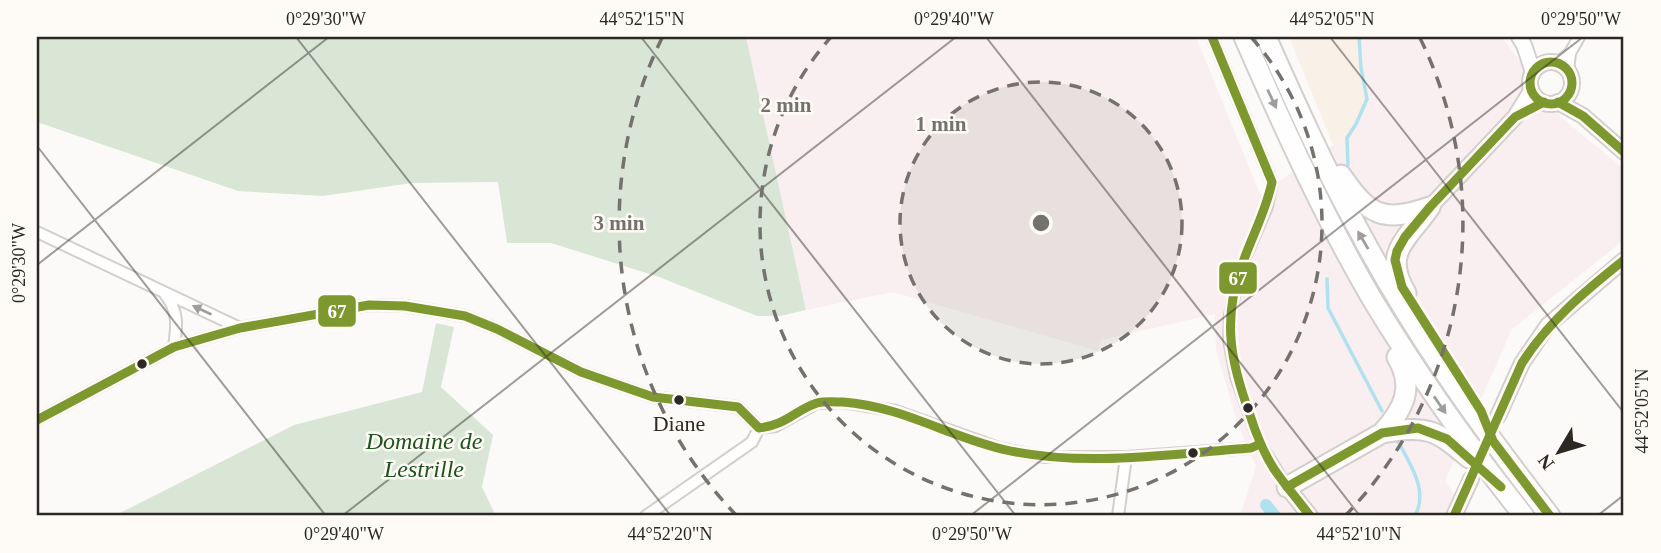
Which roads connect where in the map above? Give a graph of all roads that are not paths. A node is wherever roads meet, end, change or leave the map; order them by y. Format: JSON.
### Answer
{"nodes":[{"id":1,"x":1212,"y":37,"type":"edge"},
{"id":2,"x":1244,"y":37,"type":"edge"},
{"id":3,"x":1266,"y":37,"type":"edge"},
{"id":4,"x":1579,"y":37,"type":"edge"},
{"id":5,"x":1521,"y":41,"type":"edge"},
{"id":6,"x":1557,"y":66,"type":"junction"},
{"id":7,"x":1533,"y":72,"type":"junction"},
{"id":8,"x":1570,"y":90,"type":"junction"},
{"id":9,"x":1531,"y":91,"type":"junction"},
{"id":10,"x":1551,"y":102,"type":"junction"},
{"id":11,"x":1583,"y":116,"type":"junction"},
{"id":12,"x":1515,"y":117,"type":"junction"},
{"id":13,"x":1306,"y":122,"type":"junction"},
{"id":14,"x":1295,"y":150,"type":"junction"},
{"id":15,"x":1624,"y":152,"type":"edge"},
{"id":16,"x":1430,"y":206,"type":"junction"},
{"id":17,"x":37,"y":232,"type":"edge"},
{"id":18,"x":1624,"y":260,"type":"edge"},
{"id":19,"x":1624,"y":272,"type":"edge"},
{"id":20,"x":164,"y":292,"type":"junction"},
{"id":21,"x":1583,"y":296,"type":"junction"},
{"id":22,"x":240,"y":328,"type":"junction"},
{"id":23,"x":174,"y":348,"type":"junction"},
{"id":24,"x":1498,"y":416,"type":"dead end"},
{"id":25,"x":37,"y":420,"type":"edge"},
{"id":26,"x":760,"y":428,"type":"junction"},
{"id":27,"x":1382,"y":433,"type":"junction"},
{"id":28,"x":1493,"y":441,"type":"junction"},
{"id":29,"x":1260,"y":444,"type":"junction"},
{"id":30,"x":1126,"y":457,"type":"junction"},
{"id":31,"x":1471,"y":479,"type":"dead end"},
{"id":32,"x":1497,"y":482,"type":"junction"},
{"id":33,"x":1287,"y":487,"type":"junction"},
{"id":34,"x":646,"y":516,"type":"edge"},
{"id":35,"x":1118,"y":516,"type":"edge"},
{"id":36,"x":1310,"y":516,"type":"edge"},
{"id":37,"x":1454,"y":516,"type":"edge"},
{"id":38,"x":1524,"y":516,"type":"edge"},
{"id":39,"x":1550,"y":516,"type":"edge"}],
"edges":[{"from":1,"to":29,"type":"street"},
{"from":2,"to":14,"type":"highway","one_way":true},
{"from":3,"to":13,"type":"highway"},
{"from":4,"to":6,"type":"street"},
{"from":5,"to":6,"type":"street"},
{"from":5,"to":7,"type":"street"},
{"from":6,"to":7,"type":"street"},
{"from":6,"to":8,"type":"street"},
{"from":7,"to":9,"type":"street"},
{"from":8,"to":10,"type":"street"},
{"from":8,"to":11,"type":"street"},
{"from":9,"to":10,"type":"street"},
{"from":9,"to":12,"type":"street"},
{"from":10,"to":11,"type":"street"},
{"from":10,"to":12,"type":"street"},
{"from":11,"to":15,"type":"street"},
{"from":12,"to":16,"type":"street"},
{"from":13,"to":16,"type":"highway"},
{"from":28,"to":13,"type":"highway","one_way":true},
{"from":14,"to":27,"type":"highway"},
{"from":14,"to":32,"type":"highway","one_way":true},
{"from":16,"to":28,"type":"highway"},
{"from":17,"to":20,"type":"street"},
{"from":18,"to":21,"type":"street"},
{"from":19,"to":21,"type":"street"},
{"from":22,"to":20,"type":"street","one_way":true},
{"from":20,"to":23,"type":"street"},
{"from":21,"to":24,"type":"street"},
{"from":22,"to":23,"type":"street"},
{"from":22,"to":26,"type":"street"},
{"from":23,"to":25,"type":"street"},
{"from":26,"to":30,"type":"street"},
{"from":26,"to":34,"type":"street"},
{"from":27,"to":32,"type":"highway"},
{"from":27,"to":33,"type":"highway"},
{"from":28,"to":39,"type":"highway"},
{"from":29,"to":30,"type":"street"},
{"from":29,"to":33,"type":"street"},
{"from":30,"to":35,"type":"street"},
{"from":31,"to":37,"type":"street"},
{"from":32,"to":38,"type":"highway"},
{"from":33,"to":36,"type":"street"}]}
